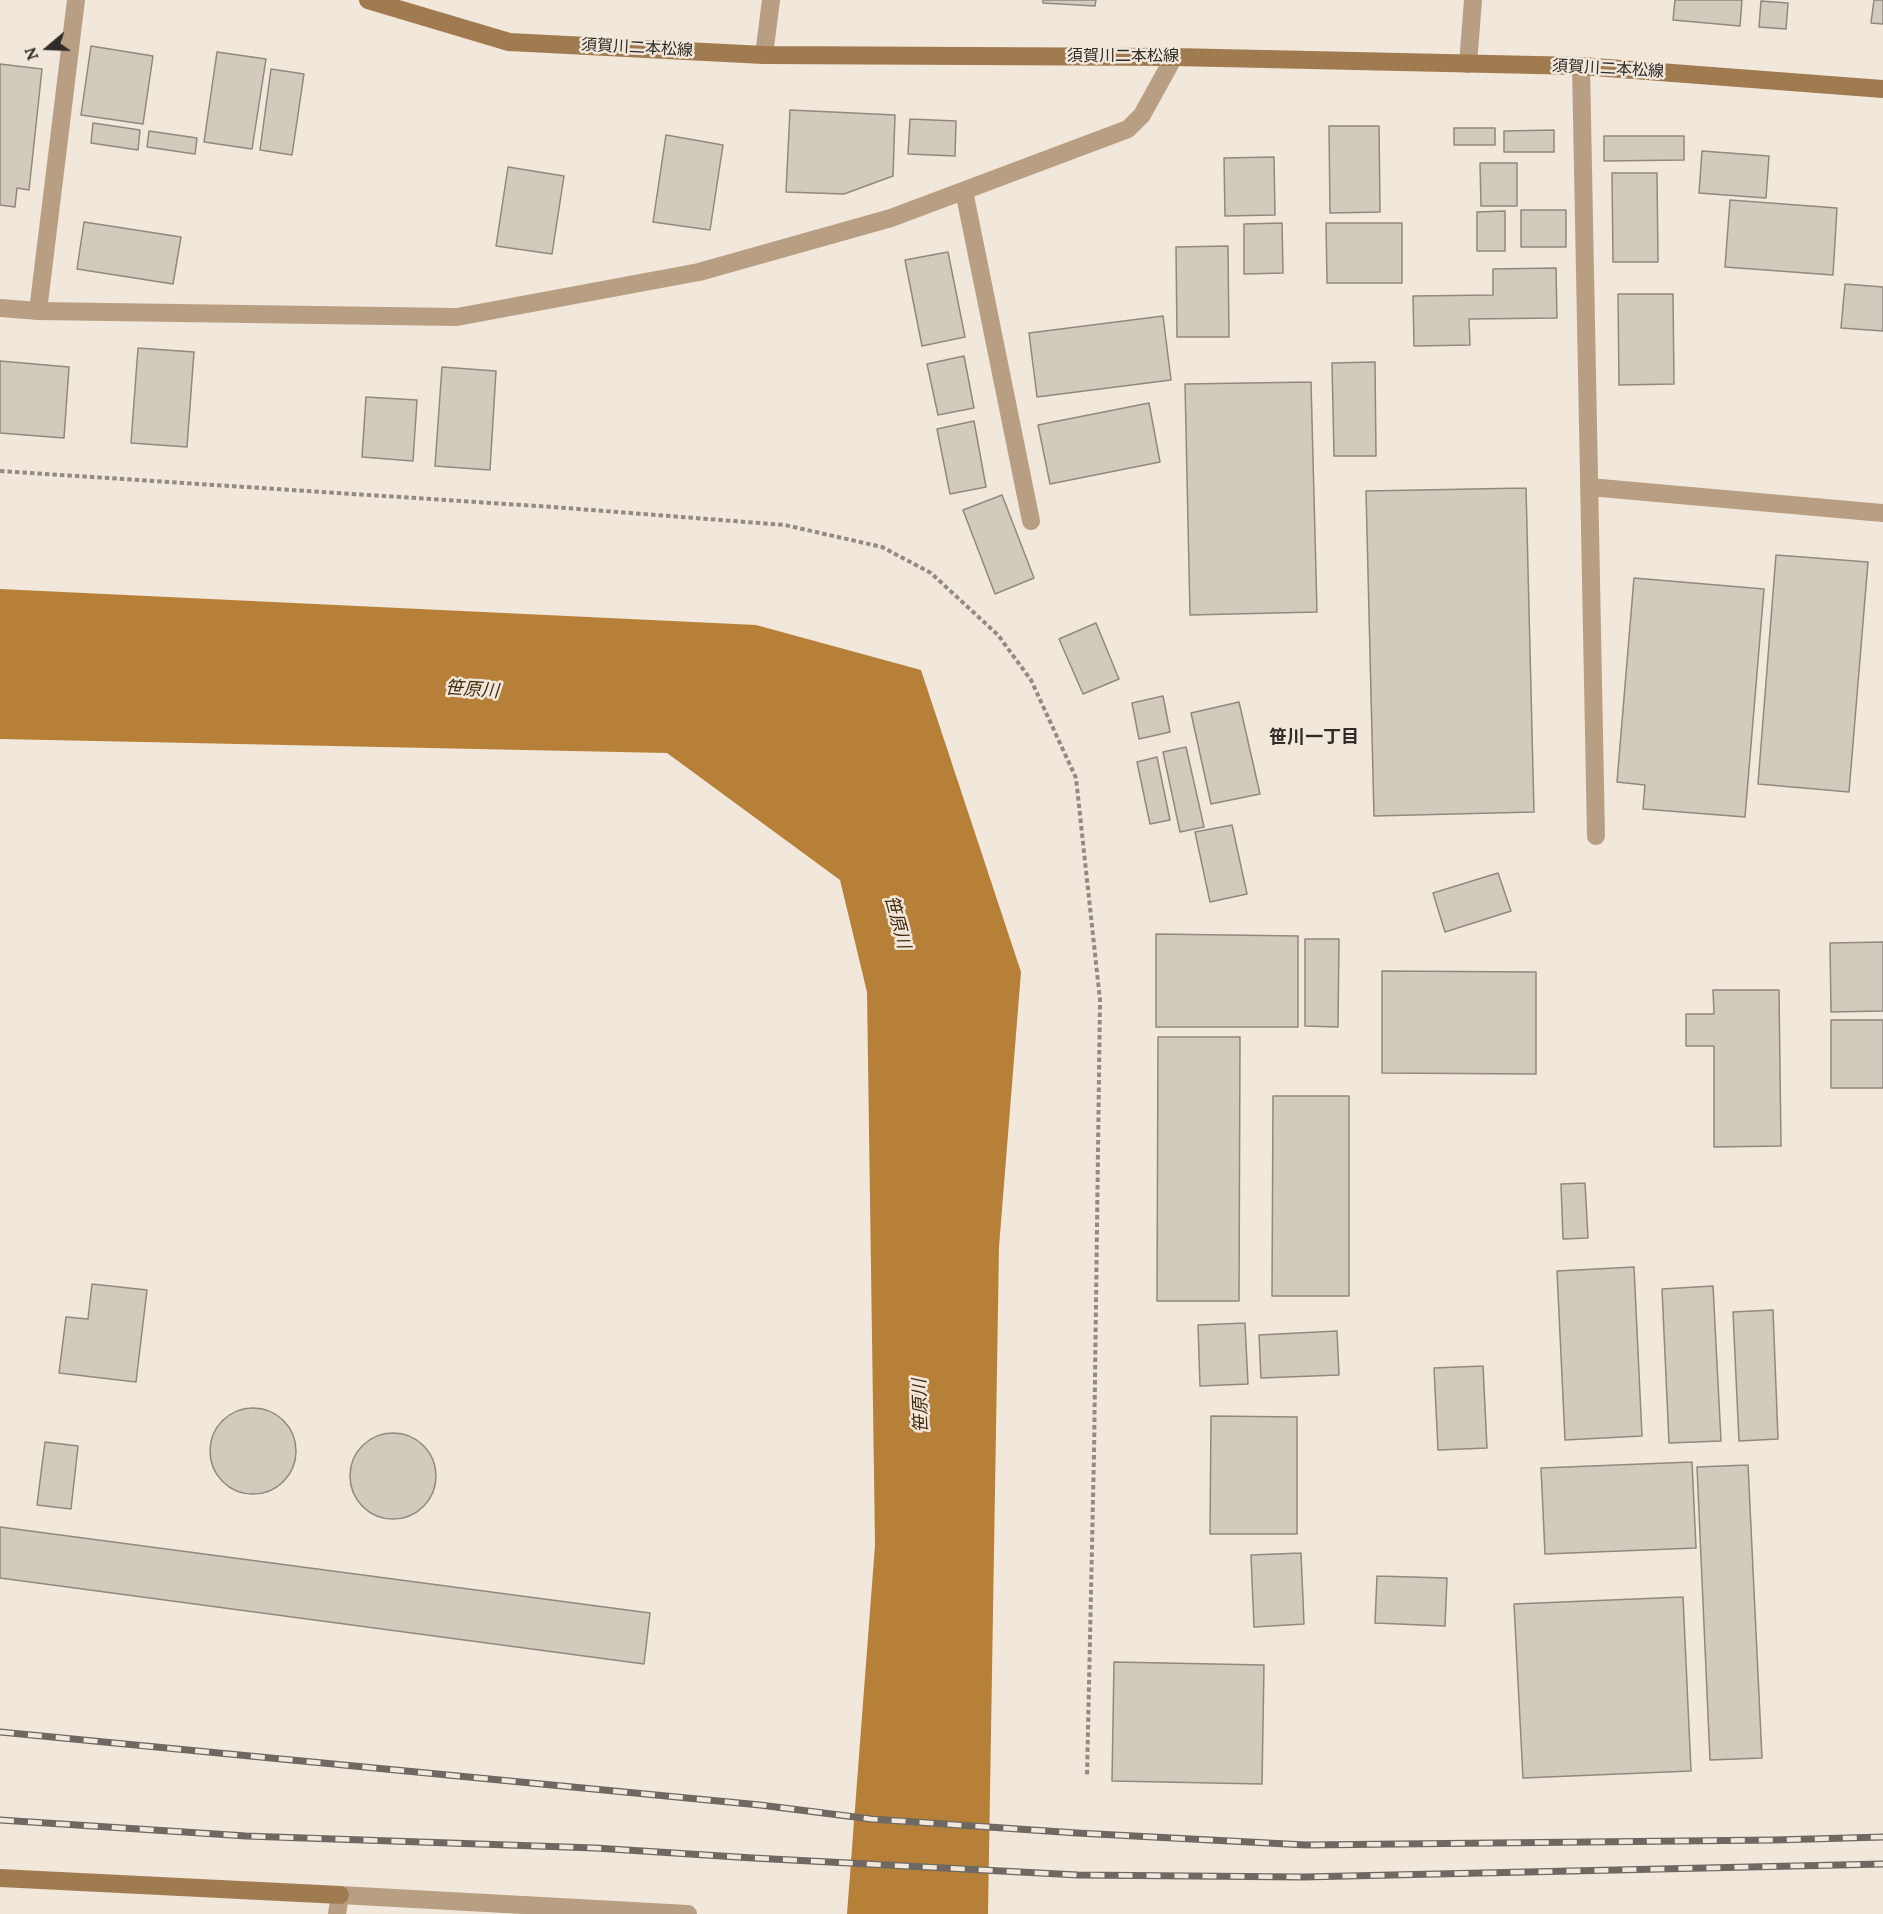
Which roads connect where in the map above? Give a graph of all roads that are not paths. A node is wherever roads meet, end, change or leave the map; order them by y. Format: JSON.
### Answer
{"nodes":[{"id":1,"x":76,"y":0,"type":"edge"},
{"id":2,"x":368,"y":0,"type":"edge"},
{"id":3,"x":771,"y":0,"type":"edge"},
{"id":4,"x":1473,"y":0,"type":"edge"},
{"id":5,"x":764,"y":55,"type":"junction"},
{"id":6,"x":1174,"y":57,"type":"junction"},
{"id":7,"x":1468,"y":64,"type":"junction"},
{"id":8,"x":1581,"y":66,"type":"junction"},
{"id":9,"x":1883,"y":89,"type":"edge"},
{"id":10,"x":964,"y":191,"type":"junction"},
{"id":11,"x":0,"y":308,"type":"edge"},
{"id":12,"x":38,"y":311,"type":"junction"},
{"id":13,"x":1589,"y":487,"type":"junction"},
{"id":14,"x":1883,"y":513,"type":"edge"},
{"id":15,"x":1031,"y":520,"type":"dead end"},
{"id":16,"x":1596,"y":836,"type":"dead end"},
{"id":17,"x":0,"y":1878,"type":"edge"},
{"id":18,"x":339,"y":1895,"type":"junction"},
{"id":19,"x":337,"y":1914,"type":"edge"},
{"id":20,"x":688,"y":1914,"type":"edge"}],
"edges":[{"from":1,"to":12,"type":"street"},
{"from":2,"to":5,"type":"main road","name":"須賀川二本松線"},
{"from":3,"to":5,"type":"street"},
{"from":4,"to":7,"type":"street"},
{"from":5,"to":6,"type":"main road","name":"須賀川二本松線"},
{"from":6,"to":7,"type":"main road","name":"須賀川二本松線"},
{"from":6,"to":10,"type":"street"},
{"from":7,"to":8,"type":"main road","name":"須賀川二本松線"},
{"from":8,"to":9,"type":"main road","name":"須賀川二本松線"},
{"from":8,"to":13,"type":"street"},
{"from":10,"to":12,"type":"street"},
{"from":10,"to":15,"type":"street"},
{"from":11,"to":12,"type":"street"},
{"from":13,"to":14,"type":"street"},
{"from":13,"to":16,"type":"street"},
{"from":17,"to":18,"type":"main road"},
{"from":18,"to":19,"type":"street"},
{"from":18,"to":20,"type":"street"}]}
